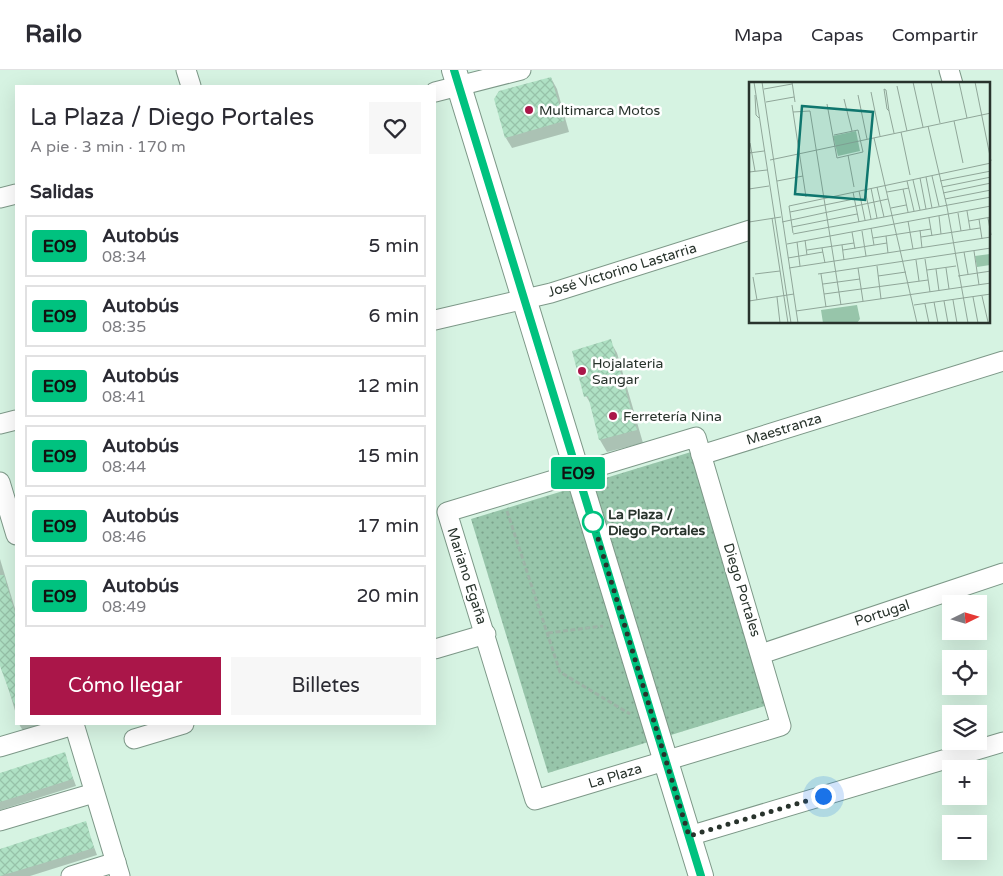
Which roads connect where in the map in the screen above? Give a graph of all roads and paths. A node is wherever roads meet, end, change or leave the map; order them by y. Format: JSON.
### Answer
{"nodes":[{"id":1,"x":186,"y":70,"type":"edge"},
{"id":2,"x":521,"y":70,"type":"edge"},
{"id":3,"x":457,"y":78,"type":"edge"},
{"id":4,"x":191,"y":85,"type":"edge"},
{"id":5,"x":436,"y":91,"type":"edge"},
{"id":6,"x":15,"y":194,"type":"edge"},
{"id":7,"x":0,"y":198,"type":"edge"},
{"id":8,"x":749,"y":230,"type":"edge"},
{"id":9,"x":525,"y":299,"type":"junction"},
{"id":10,"x":436,"y":320,"type":"edge"},
{"id":11,"x":1003,"y":361,"type":"edge"},
{"id":12,"x":15,"y":420,"type":"edge"},
{"id":13,"x":0,"y":424,"type":"edge"},
{"id":14,"x":701,"y":455,"type":"junction"},
{"id":15,"x":578,"y":474,"type":"junction"},
{"id":16,"x":0,"y":482,"type":"edge"},
{"id":17,"x":502,"y":496,"type":"junction"},
{"id":18,"x":15,"y":532,"type":"edge"},
{"id":19,"x":1003,"y":573,"type":"edge"},
{"id":20,"x":603,"y":626,"type":"dead end"},
{"id":21,"x":548,"y":633,"type":"junction"},
{"id":22,"x":486,"y":634,"type":"junction"},
{"id":23,"x":436,"y":649,"type":"edge"},
{"id":24,"x":761,"y":654,"type":"junction"},
{"id":25,"x":630,"y":714,"type":"dead end"},
{"id":26,"x":71,"y":725,"type":"edge"},
{"id":27,"x":74,"y":725,"type":"edge"},
{"id":28,"x":180,"y":725,"type":"edge"},
{"id":29,"x":781,"y":726,"type":"joint"},
{"id":30,"x":134,"y":738,"type":"dead end"},
{"id":31,"x":1003,"y":742,"type":"edge"},
{"id":32,"x":0,"y":746,"type":"edge"},
{"id":33,"x":666,"y":760,"type":"junction"},
{"id":34,"x":94,"y":792,"type":"junction"},
{"id":35,"x":0,"y":822,"type":"edge"},
{"id":36,"x":689,"y":836,"type":"junction"},
{"id":37,"x":118,"y":869,"type":"edge"},
{"id":38,"x":71,"y":876,"type":"edge"},
{"id":39,"x":701,"y":876,"type":"edge"}],
"edges":[{"from":1,"to":4,"type":"street"},
{"from":2,"to":3,"type":"street"},
{"from":3,"to":5,"type":"street"},
{"from":3,"to":9,"type":"main road"},
{"from":6,"to":7,"type":"street"},
{"from":8,"to":9,"type":"street","name":"José Victorino Lastarria"},
{"from":9,"to":10,"type":"street","name":"José Victorino Lastarria"},
{"from":9,"to":15,"type":"main road"},
{"from":11,"to":14,"type":"street","name":"Maestranza"},
{"from":12,"to":13,"type":"street"},
{"from":14,"to":15,"type":"street"},
{"from":14,"to":24,"type":"street","name":"Diego Portales"},
{"from":15,"to":17,"type":"street","name":"Mariano Egaña"},
{"from":15,"to":33,"type":"main road"},
{"from":16,"to":18,"type":"street"},
{"from":17,"to":21,"type":"path"},
{"from":17,"to":22,"type":"street","name":"Mariano Egaña"},
{"from":19,"to":24,"type":"street","name":"Portugal"},
{"from":20,"to":21,"type":"path"},
{"from":21,"to":25,"type":"path"},
{"from":22,"to":23,"type":"street","name":"Mariano Egaña"},
{"from":22,"to":33,"type":"street","name":"La Plaza"},
{"from":24,"to":29,"type":"street","name":"Diego Portales"},
{"from":26,"to":32,"type":"street"},
{"from":27,"to":34,"type":"street"},
{"from":28,"to":30,"type":"street"},
{"from":29,"to":33,"type":"street","name":"La Plaza"},
{"from":31,"to":36,"type":"street"},
{"from":33,"to":36,"type":"main road"},
{"from":34,"to":35,"type":"street"},
{"from":34,"to":37,"type":"street"},
{"from":36,"to":39,"type":"main road"},
{"from":37,"to":38,"type":"street"}]}
